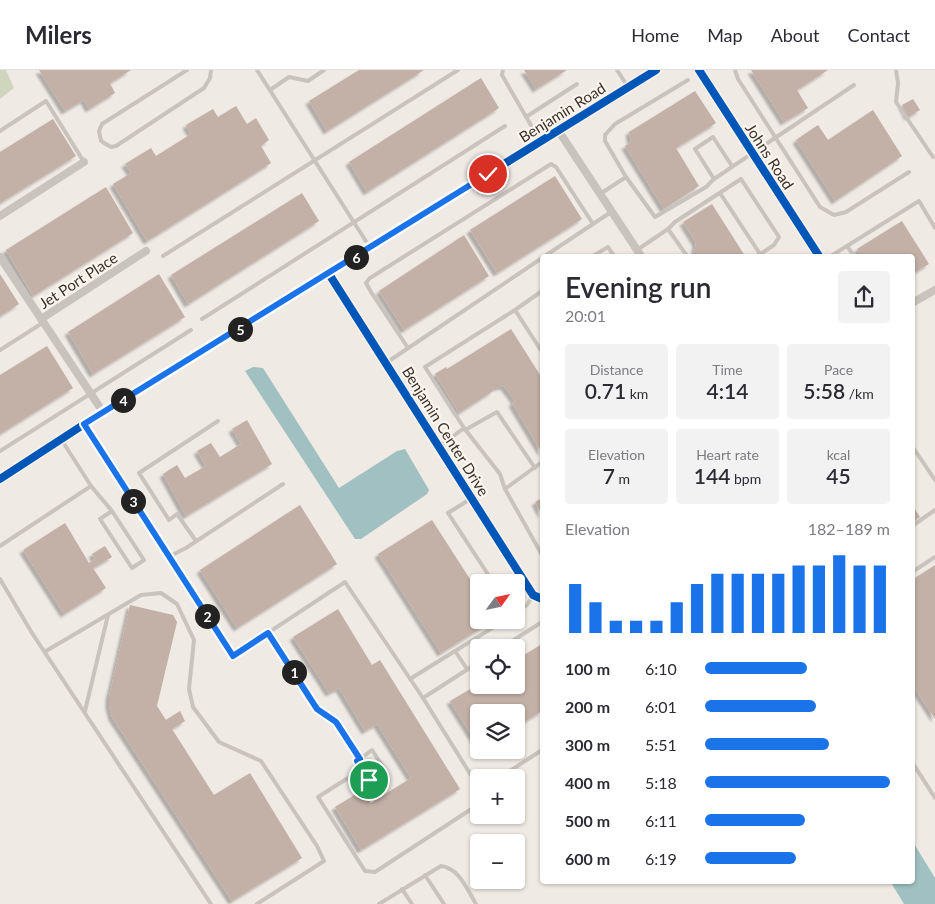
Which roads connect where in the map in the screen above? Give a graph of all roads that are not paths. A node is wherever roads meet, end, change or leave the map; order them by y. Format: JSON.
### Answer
{"nodes":[{"id":1,"x":188,"y":70,"type":"edge"},
{"id":2,"x":211,"y":70,"type":"edge"},
{"id":3,"x":257,"y":70,"type":"edge"},
{"id":4,"x":289,"y":70,"type":"edge"},
{"id":5,"x":324,"y":70,"type":"edge"},
{"id":6,"x":458,"y":70,"type":"edge"},
{"id":7,"x":503,"y":70,"type":"edge"},
{"id":8,"x":617,"y":70,"type":"edge"},
{"id":9,"x":656,"y":70,"type":"edge"},
{"id":10,"x":699,"y":70,"type":"edge"},
{"id":11,"x":735,"y":70,"type":"edge"},
{"id":12,"x":896,"y":70,"type":"edge"},
{"id":13,"x":289,"y":77,"type":"junction"},
{"id":14,"x":688,"y":80,"type":"dead end"},
{"id":15,"x":577,"y":84,"type":"dead end"},
{"id":16,"x":854,"y":85,"type":"dead end"},
{"id":17,"x":628,"y":87,"type":"junction"},
{"id":18,"x":270,"y":90,"type":"junction"},
{"id":19,"x":526,"y":117,"type":"junction"},
{"id":20,"x":505,"y":126,"type":"dead end"},
{"id":21,"x":558,"y":130,"type":"junction"},
{"id":22,"x":0,"y":131,"type":"edge"},
{"id":23,"x":776,"y":136,"type":"junction"},
{"id":24,"x":540,"y":141,"type":"junction"},
{"id":25,"x":752,"y":152,"type":"junction"},
{"id":26,"x":932,"y":157,"type":"dead end"},
{"id":27,"x":314,"y":159,"type":"junction"},
{"id":28,"x":84,"y":162,"type":"joint"},
{"id":29,"x":732,"y":166,"type":"junction"},
{"id":30,"x":910,"y":172,"type":"dead end"},
{"id":31,"x":626,"y":177,"type":"junction"},
{"id":32,"x":714,"y":179,"type":"junction"},
{"id":33,"x":720,"y":193,"type":"junction"},
{"id":34,"x":600,"y":194,"type":"junction"},
{"id":35,"x":612,"y":212,"type":"junction"},
{"id":36,"x":0,"y":216,"type":"edge"},
{"id":37,"x":354,"y":222,"type":"junction"},
{"id":38,"x":593,"y":224,"type":"junction"},
{"id":39,"x":935,"y":228,"type":"edge"},
{"id":40,"x":668,"y":229,"type":"junction"},
{"id":41,"x":848,"y":246,"type":"junction"},
{"id":42,"x":370,"y":248,"type":"junction"},
{"id":43,"x":146,"y":251,"type":"dead end"},
{"id":44,"x":639,"y":253,"type":"edge"},
{"id":45,"x":548,"y":254,"type":"edge"},
{"id":46,"x":596,"y":254,"type":"edge"},
{"id":47,"x":613,"y":254,"type":"edge"},
{"id":48,"x":686,"y":254,"type":"edge"},
{"id":49,"x":757,"y":254,"type":"edge"},
{"id":50,"x":760,"y":254,"type":"edge"},
{"id":51,"x":818,"y":254,"type":"edge"},
{"id":52,"x":834,"y":254,"type":"edge"},
{"id":53,"x":853,"y":254,"type":"edge"},
{"id":54,"x":163,"y":256,"type":"dead end"},
{"id":55,"x":0,"y":257,"type":"edge"},
{"id":56,"x":540,"y":260,"type":"edge"},
{"id":57,"x":329,"y":274,"type":"junction"},
{"id":58,"x":935,"y":290,"type":"edge"},
{"id":59,"x":540,"y":292,"type":"edge"},
{"id":60,"x":915,"y":301,"type":"edge"},
{"id":61,"x":515,"y":310,"type":"junction"},
{"id":62,"x":202,"y":319,"type":"dead end"},
{"id":63,"x":43,"y":320,"type":"junction"},
{"id":64,"x":190,"y":330,"type":"dead end"},
{"id":65,"x":408,"y":348,"type":"junction"},
{"id":66,"x":540,"y":349,"type":"edge"},
{"id":67,"x":0,"y":350,"type":"edge"},
{"id":68,"x":386,"y":363,"type":"junction"},
{"id":69,"x":91,"y":393,"type":"junction"},
{"id":70,"x":103,"y":412,"type":"junction"},
{"id":71,"x":218,"y":421,"type":"dead end"},
{"id":72,"x":84,"y":424,"type":"junction"},
{"id":73,"x":465,"y":429,"type":"junction"},
{"id":74,"x":62,"y":439,"type":"junction"},
{"id":75,"x":439,"y":446,"type":"junction"},
{"id":76,"x":915,"y":450,"type":"edge"},
{"id":77,"x":0,"y":451,"type":"edge"},
{"id":78,"x":540,"y":464,"type":"edge"},
{"id":79,"x":535,"y":468,"type":"junction"},
{"id":80,"x":0,"y":479,"type":"edge"},
{"id":81,"x":935,"y":480,"type":"edge"},
{"id":82,"x":283,"y":484,"type":"dead end"},
{"id":83,"x":91,"y":486,"type":"junction"},
{"id":84,"x":505,"y":489,"type":"junction"},
{"id":85,"x":472,"y":498,"type":"junction"},
{"id":86,"x":935,"y":510,"type":"edge"},
{"id":87,"x":112,"y":511,"type":"junction"},
{"id":88,"x":915,"y":524,"type":"edge"},
{"id":89,"x":196,"y":541,"type":"junction"},
{"id":90,"x":0,"y":546,"type":"edge"},
{"id":91,"x":540,"y":551,"type":"edge"},
{"id":92,"x":168,"y":557,"type":"junction"},
{"id":93,"x":935,"y":557,"type":"edge"},
{"id":94,"x":915,"y":570,"type":"edge"},
{"id":95,"x":488,"y":574,"type":"edge"},
{"id":96,"x":0,"y":579,"type":"edge"},
{"id":97,"x":533,"y":595,"type":"junction"},
{"id":98,"x":540,"y":598,"type":"edge"},
{"id":99,"x":525,"y":606,"type":"edge"},
{"id":100,"x":108,"y":615,"type":"junction"},
{"id":101,"x":540,"y":623,"type":"edge"},
{"id":102,"x":490,"y":629,"type":"edge"},
{"id":103,"x":268,"y":633,"type":"junction"},
{"id":104,"x":515,"y":639,"type":"edge"},
{"id":105,"x":46,"y":651,"type":"junction"},
{"id":106,"x":455,"y":651,"type":"junction"},
{"id":107,"x":470,"y":667,"type":"edge"},
{"id":108,"x":467,"y":669,"type":"junction"},
{"id":109,"x":410,"y":679,"type":"junction"},
{"id":110,"x":423,"y":698,"type":"junction"},
{"id":111,"x":85,"y":711,"type":"junction"},
{"id":112,"x":540,"y":751,"type":"edge"},
{"id":113,"x":360,"y":759,"type":"junction"},
{"id":114,"x":915,"y":767,"type":"edge"},
{"id":115,"x":362,"y":769,"type":"junction"},
{"id":116,"x":513,"y":769,"type":"edge"},
{"id":117,"x":470,"y":774,"type":"edge"},
{"id":118,"x":935,"y":798,"type":"edge"},
{"id":119,"x":470,"y":810,"type":"edge"},
{"id":120,"x":425,"y":875,"type":"junction"},
{"id":121,"x":402,"y":889,"type":"junction"},
{"id":122,"x":211,"y":904,"type":"edge"},
{"id":123,"x":256,"y":904,"type":"edge"},
{"id":124,"x":379,"y":904,"type":"edge"},
{"id":125,"x":412,"y":904,"type":"edge"},
{"id":126,"x":444,"y":904,"type":"edge"},
{"id":127,"x":476,"y":904,"type":"edge"}],
"edges":[{"from":1,"to":2,"type":"lane"},
{"from":3,"to":18,"type":"lane"},
{"from":4,"to":13,"type":"lane"},
{"from":5,"to":13,"type":"lane"},
{"from":6,"to":27,"type":"lane"},
{"from":7,"to":19,"type":"lane"},
{"from":8,"to":17,"type":"lane"},
{"from":9,"to":17,"type":"street","name":"Benjamin Road"},
{"from":10,"to":25,"type":"street","name":"Johns Road"},
{"from":11,"to":23,"type":"lane"},
{"from":12,"to":26,"type":"lane"},
{"from":13,"to":18,"type":"lane"},
{"from":14,"to":31,"type":"lane"},
{"from":15,"to":19,"type":"lane"},
{"from":16,"to":23,"type":"lane"},
{"from":17,"to":21,"type":"street","name":"Benjamin Road"},
{"from":18,"to":27,"type":"lane"},
{"from":19,"to":24,"type":"lane"},
{"from":20,"to":37,"type":"lane"},
{"from":21,"to":24,"type":"street","name":"Benjamin Road"},
{"from":21,"to":34,"type":"street"},
{"from":22,"to":28,"type":"lane"},
{"from":23,"to":25,"type":"lane"},
{"from":23,"to":30,"type":"lane"},
{"from":24,"to":42,"type":"street","name":"Benjamin Road"},
{"from":25,"to":29,"type":"lane"},
{"from":25,"to":51,"type":"street","name":"Johns Road"},
{"from":27,"to":37,"type":"lane"},
{"from":27,"to":54,"type":"lane"},
{"from":28,"to":36,"type":"street"},
{"from":29,"to":32,"type":"lane"},
{"from":29,"to":32,"type":"lane"},
{"from":31,"to":32,"type":"lane"},
{"from":31,"to":34,"type":"lane"},
{"from":33,"to":40,"type":"lane"},
{"from":33,"to":49,"type":"lane"},
{"from":33,"to":50,"type":"lane"},
{"from":34,"to":35,"type":"street"},
{"from":35,"to":38,"type":"lane"},
{"from":35,"to":44,"type":"street"},
{"from":37,"to":42,"type":"lane"},
{"from":37,"to":62,"type":"lane"},
{"from":38,"to":45,"type":"lane"},
{"from":38,"to":65,"type":"lane"},
{"from":39,"to":41,"type":"lane"},
{"from":40,"to":44,"type":"lane"},
{"from":40,"to":48,"type":"lane"},
{"from":41,"to":52,"type":"lane"},
{"from":41,"to":53,"type":"lane"},
{"from":42,"to":57,"type":"street","name":"Benjamin Road"},
{"from":43,"to":63,"type":"street","name":"Jet Port Place"},
{"from":46,"to":47,"type":"lane"},
{"from":55,"to":63,"type":"street"},
{"from":56,"to":65,"type":"lane"},
{"from":57,"to":68,"type":"street","name":"Benjamin Center Drive"},
{"from":57,"to":70,"type":"street","name":"Benjamin Road"},
{"from":58,"to":60,"type":"street"},
{"from":59,"to":61,"type":"lane"},
{"from":61,"to":66,"type":"lane"},
{"from":61,"to":73,"type":"lane"},
{"from":63,"to":67,"type":"lane"},
{"from":63,"to":69,"type":"street","name":"Jet Port Place"},
{"from":64,"to":69,"type":"lane"},
{"from":65,"to":68,"type":"lane"},
{"from":68,"to":75,"type":"street","name":"Benjamin Center Drive"},
{"from":69,"to":70,"type":"street","name":"Jet Port Place"},
{"from":69,"to":77,"type":"lane"},
{"from":70,"to":72,"type":"street","name":"Benjamin Road"},
{"from":71,"to":89,"type":"lane"},
{"from":72,"to":74,"type":"street","name":"Benjamin Road"},
{"from":72,"to":92,"type":"lane"},
{"from":73,"to":75,"type":"lane"},
{"from":73,"to":79,"type":"lane"},
{"from":73,"to":84,"type":"lane"},
{"from":74,"to":80,"type":"street","name":"Benjamin Road"},
{"from":74,"to":83,"type":"lane"},
{"from":75,"to":85,"type":"street","name":"Benjamin Center Drive"},
{"from":76,"to":81,"type":"lane"},
{"from":78,"to":79,"type":"lane"},
{"from":79,"to":84,"type":"lane"},
{"from":82,"to":89,"type":"lane"},
{"from":83,"to":87,"type":"lane"},
{"from":83,"to":90,"type":"lane"},
{"from":84,"to":91,"type":"lane"},
{"from":85,"to":95,"type":"lane"},
{"from":85,"to":97,"type":"street","name":"Benjamin Center Drive"},
{"from":86,"to":88,"type":"lane"},
{"from":87,"to":87,"type":"lane"},
{"from":89,"to":92,"type":"lane"},
{"from":92,"to":103,"type":"lane"},
{"from":93,"to":94,"type":"lane"},
{"from":96,"to":105,"type":"lane"},
{"from":97,"to":98,"type":"street"},
{"from":97,"to":99,"type":"lane"},
{"from":100,"to":105,"type":"lane"},
{"from":100,"to":111,"type":"lane"},
{"from":100,"to":123,"type":"lane"},
{"from":101,"to":104,"type":"lane"},
{"from":102,"to":106,"type":"lane"},
{"from":103,"to":109,"type":"lane"},
{"from":103,"to":113,"type":"lane"},
{"from":105,"to":111,"type":"lane"},
{"from":106,"to":108,"type":"lane"},
{"from":106,"to":109,"type":"lane"},
{"from":107,"to":108,"type":"lane"},
{"from":108,"to":110,"type":"lane"},
{"from":109,"to":110,"type":"lane"},
{"from":110,"to":117,"type":"lane"},
{"from":111,"to":122,"type":"lane"},
{"from":112,"to":116,"type":"lane"},
{"from":113,"to":115,"type":"lane"},
{"from":113,"to":115,"type":"lane"},
{"from":114,"to":118,"type":"lane"},
{"from":115,"to":119,"type":"lane"},
{"from":120,"to":121,"type":"lane"},
{"from":120,"to":126,"type":"lane"},
{"from":120,"to":127,"type":"lane"},
{"from":121,"to":124,"type":"lane"},
{"from":121,"to":125,"type":"lane"}]}
